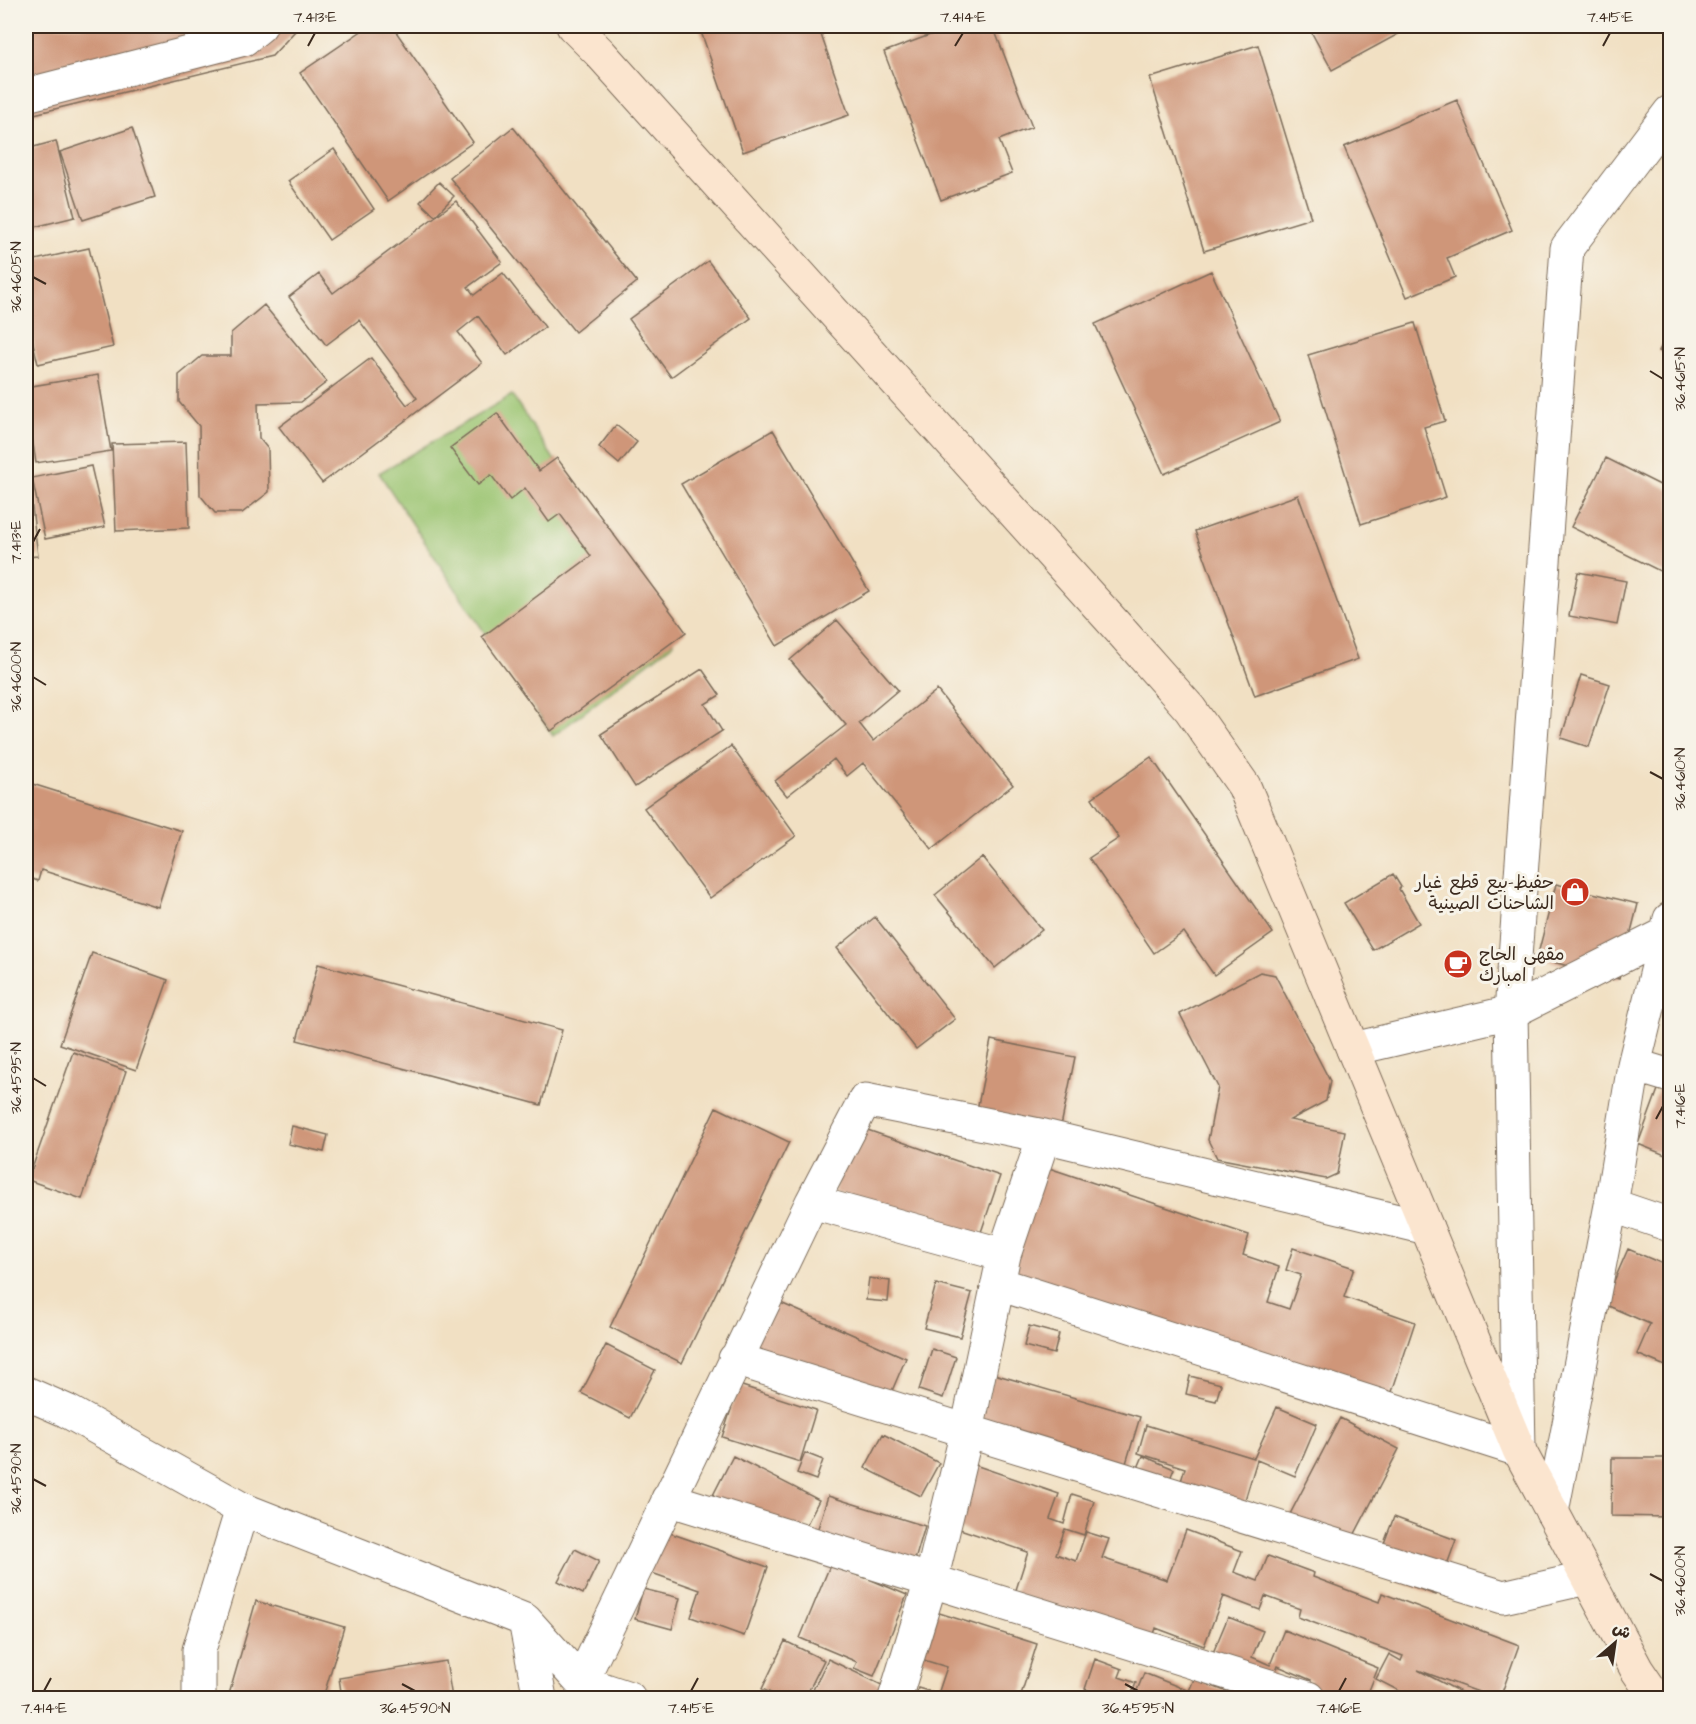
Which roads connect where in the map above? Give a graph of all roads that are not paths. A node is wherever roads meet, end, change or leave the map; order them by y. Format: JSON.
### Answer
{"nodes":[{"id":1,"x":260,"y":26,"type":"edge"},
{"id":2,"x":573,"y":26,"type":"edge"},
{"id":3,"x":26,"y":95,"type":"edge"},
{"id":4,"x":1671,"y":112,"type":"edge"},
{"id":5,"x":1668,"y":927,"type":"edge"},
{"id":6,"x":1511,"y":1012,"type":"junction"},
{"id":7,"x":1353,"y":1049,"type":"junction"},
{"id":8,"x":1634,"y":1065,"type":"junction"},
{"id":9,"x":1671,"y":1076,"type":"edge"},
{"id":10,"x":1044,"y":1136,"type":"junction"},
{"id":11,"x":812,"y":1202,"type":"junction"},
{"id":12,"x":1611,"y":1205,"type":"junction"},
{"id":13,"x":1671,"y":1225,"type":"edge"},
{"id":14,"x":1427,"y":1228,"type":"junction"},
{"id":15,"x":1002,"y":1270,"type":"junction"},
{"id":16,"x":735,"y":1359,"type":"junction"},
{"id":17,"x":26,"y":1393,"type":"edge"},
{"id":18,"x":967,"y":1431,"type":"junction"},
{"id":19,"x":1519,"y":1450,"type":"junction"},
{"id":20,"x":668,"y":1498,"type":"junction"},
{"id":21,"x":242,"y":1509,"type":"junction"},
{"id":22,"x":1552,"y":1512,"type":"junction"},
{"id":23,"x":1587,"y":1578,"type":"junction"},
{"id":24,"x":931,"y":1581,"type":"junction"},
{"id":25,"x":525,"y":1620,"type":"junction"},
{"id":26,"x":581,"y":1682,"type":"junction"},
{"id":27,"x":200,"y":1698,"type":"edge"},
{"id":28,"x":540,"y":1698,"type":"edge"},
{"id":29,"x":629,"y":1698,"type":"edge"},
{"id":30,"x":895,"y":1698,"type":"edge"},
{"id":31,"x":1308,"y":1698,"type":"edge"},
{"id":32,"x":1656,"y":1698,"type":"edge"}],
"edges":[{"from":1,"to":3,"type":"street"},
{"from":2,"to":7,"type":"main road"},
{"from":4,"to":6,"type":"street"},
{"from":5,"to":6,"type":"street"},
{"from":5,"to":8,"type":"street"},
{"from":6,"to":7,"type":"street"},
{"from":6,"to":19,"type":"street"},
{"from":7,"to":14,"type":"main road"},
{"from":8,"to":9,"type":"street"},
{"from":8,"to":12,"type":"street"},
{"from":10,"to":11,"type":"street"},
{"from":10,"to":14,"type":"street"},
{"from":10,"to":15,"type":"street"},
{"from":11,"to":15,"type":"street"},
{"from":11,"to":16,"type":"street"},
{"from":12,"to":13,"type":"street"},
{"from":12,"to":22,"type":"street"},
{"from":14,"to":19,"type":"main road"},
{"from":15,"to":18,"type":"street"},
{"from":15,"to":19,"type":"street"},
{"from":16,"to":18,"type":"street"},
{"from":16,"to":20,"type":"street"},
{"from":17,"to":21,"type":"street"},
{"from":18,"to":23,"type":"street"},
{"from":18,"to":24,"type":"street"},
{"from":19,"to":22,"type":"main road"},
{"from":20,"to":24,"type":"street"},
{"from":20,"to":26,"type":"street"},
{"from":21,"to":25,"type":"street"},
{"from":21,"to":27,"type":"street"},
{"from":22,"to":23,"type":"main road"},
{"from":23,"to":32,"type":"main road"},
{"from":24,"to":30,"type":"street"},
{"from":24,"to":31,"type":"street"},
{"from":25,"to":26,"type":"street"},
{"from":25,"to":28,"type":"street"},
{"from":26,"to":29,"type":"street"}]}
